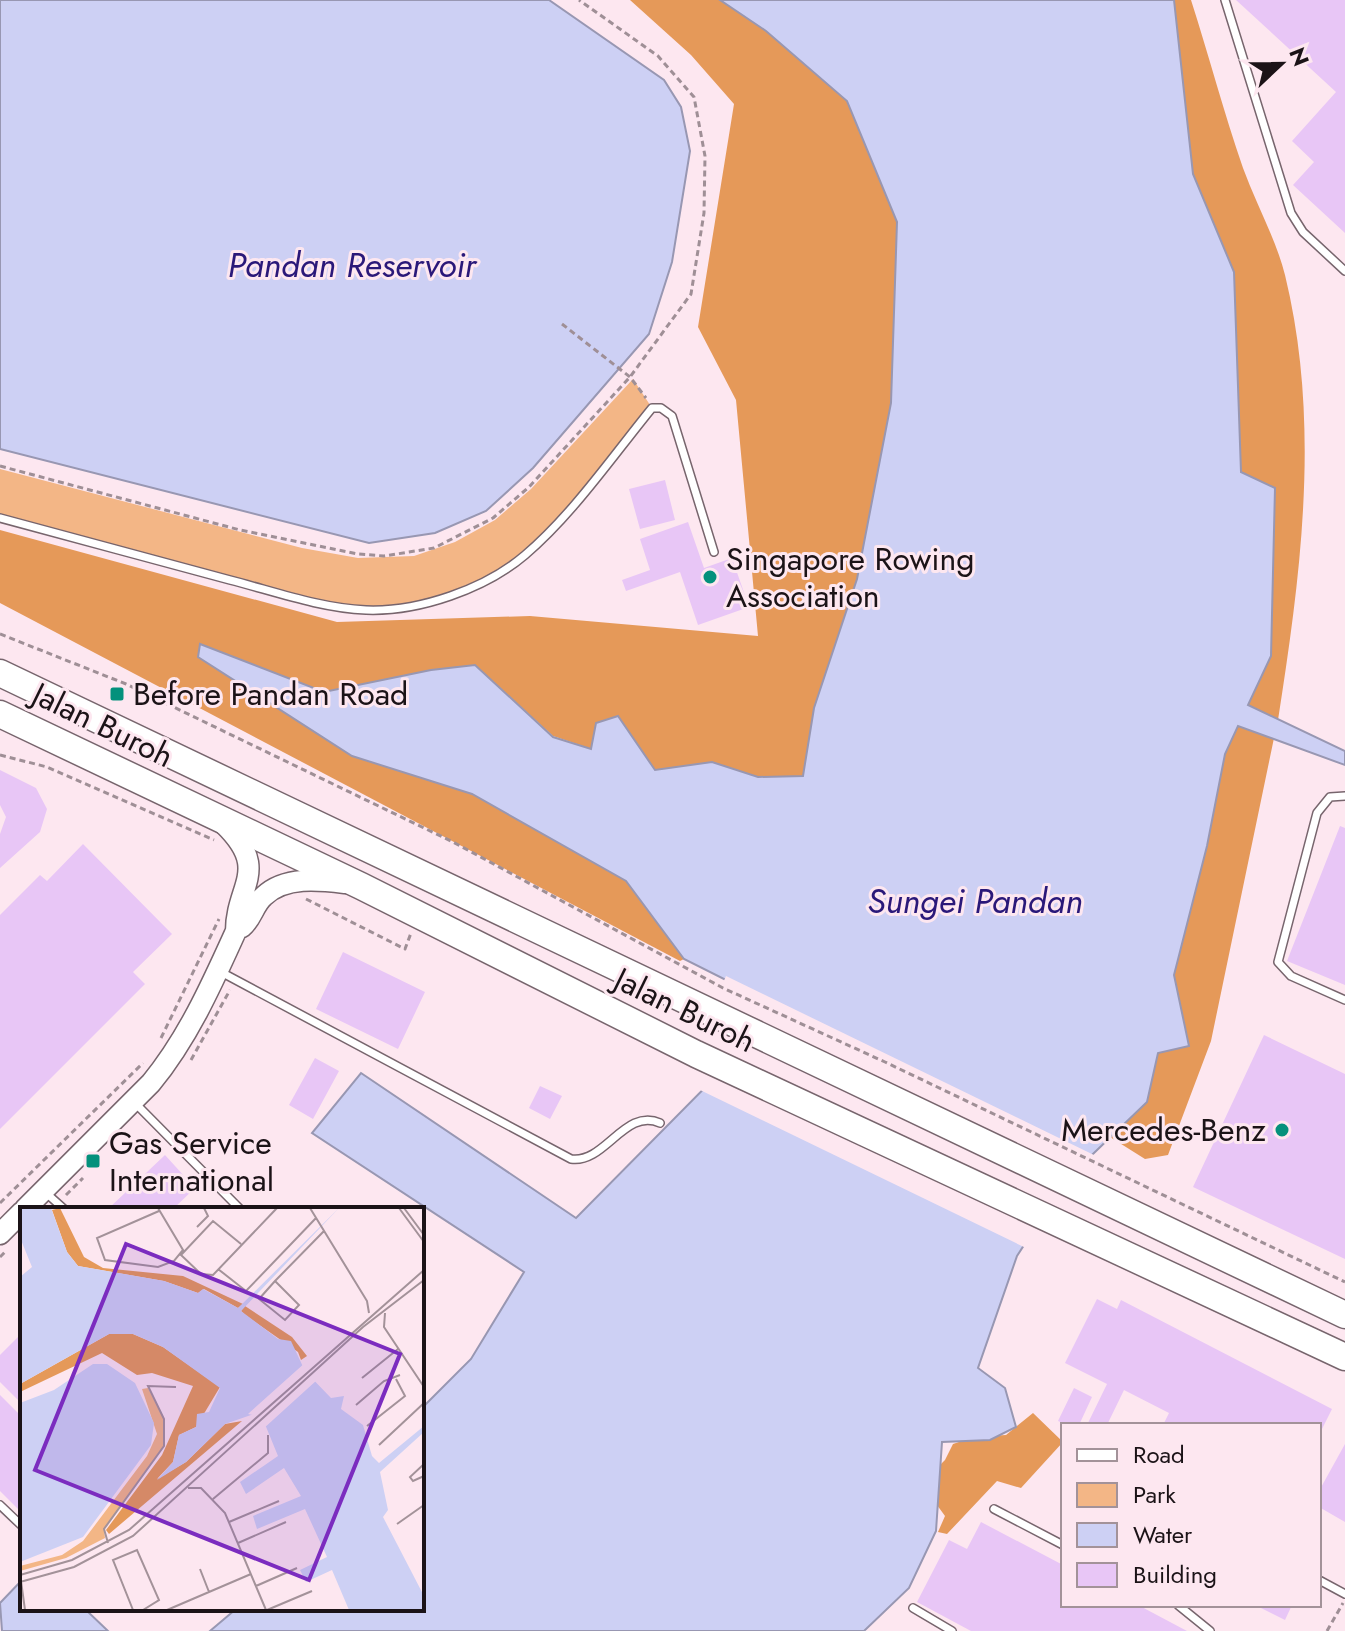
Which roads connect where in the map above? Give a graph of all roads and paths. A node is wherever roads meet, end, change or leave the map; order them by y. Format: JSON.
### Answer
{"nodes":[{"id":1,"x":579,"y":0,"type":"edge"},
{"id":2,"x":1225,"y":0,"type":"edge"},
{"id":3,"x":1345,"y":271,"type":"edge"},
{"id":4,"x":562,"y":324,"type":"dead end"},
{"id":5,"x":630,"y":377,"type":"junction"},
{"id":6,"x":652,"y":408,"type":"junction"},
{"id":7,"x":0,"y":466,"type":"edge"},
{"id":8,"x":0,"y":518,"type":"edge"},
{"id":9,"x":714,"y":552,"type":"dead end"},
{"id":10,"x":0,"y":635,"type":"edge"},
{"id":11,"x":0,"y":673,"type":"edge"},
{"id":12,"x":0,"y":714,"type":"edge"},
{"id":13,"x":0,"y":755,"type":"edge"},
{"id":14,"x":1345,"y":796,"type":"edge"},
{"id":15,"x":218,"y":831,"type":"junction"},
{"id":16,"x":361,"y":886,"type":"junction"},
{"id":17,"x":298,"y":895,"type":"dead end"},
{"id":18,"x":223,"y":911,"type":"dead end"},
{"id":19,"x":418,"y":914,"type":"junction"},
{"id":20,"x":236,"y":931,"type":"junction"},
{"id":21,"x":218,"y":970,"type":"junction"},
{"id":22,"x":1345,"y":1000,"type":"edge"},
{"id":23,"x":160,"y":1039,"type":"dead end"},
{"id":24,"x":144,"y":1062,"type":"dead end"},
{"id":25,"x":133,"y":1101,"type":"junction"},
{"id":26,"x":660,"y":1123,"type":"dead end"},
{"id":27,"x":44,"y":1190,"type":"junction"},
{"id":28,"x":0,"y":1203,"type":"edge"},
{"id":29,"x":26,"y":1207,"type":"edge"},
{"id":30,"x":62,"y":1207,"type":"edge"},
{"id":31,"x":238,"y":1207,"type":"edge"},
{"id":32,"x":20,"y":1213,"type":"edge"},
{"id":33,"x":0,"y":1234,"type":"edge"},
{"id":34,"x":1345,"y":1282,"type":"edge"},
{"id":35,"x":1345,"y":1315,"type":"edge"},
{"id":36,"x":1345,"y":1357,"type":"edge"},
{"id":37,"x":0,"y":1505,"type":"edge"},
{"id":38,"x":994,"y":1509,"type":"dead end"},
{"id":39,"x":20,"y":1524,"type":"edge"},
{"id":40,"x":1061,"y":1544,"type":"edge"},
{"id":41,"x":1321,"y":1581,"type":"edge"},
{"id":42,"x":1345,"y":1594,"type":"edge"},
{"id":43,"x":1345,"y":1601,"type":"edge"},
{"id":44,"x":1180,"y":1607,"type":"edge"},
{"id":45,"x":913,"y":1608,"type":"dead end"},
{"id":46,"x":952,"y":1631,"type":"edge"},
{"id":47,"x":1210,"y":1631,"type":"edge"},
{"id":48,"x":1327,"y":1631,"type":"edge"}],
"edges":[{"from":1,"to":5,"type":"path"},
{"from":2,"to":3,"type":"lane"},
{"from":4,"to":5,"type":"path"},
{"from":5,"to":6,"type":"path"},
{"from":5,"to":7,"type":"path"},
{"from":6,"to":8,"type":"lane"},
{"from":6,"to":9,"type":"lane"},
{"from":10,"to":34,"type":"path"},
{"from":11,"to":35,"type":"highway","name":"Jalan Buroh"},
{"from":12,"to":15,"type":"highway","name":"Jalan Buroh"},
{"from":13,"to":15,"type":"path"},
{"from":14,"to":22,"type":"lane"},
{"from":15,"to":16,"type":"highway","name":"Jalan Buroh"},
{"from":15,"to":20,"type":"street"},
{"from":16,"to":19,"type":"highway","name":"Jalan Buroh"},
{"from":16,"to":20,"type":"street"},
{"from":17,"to":19,"type":"path"},
{"from":18,"to":23,"type":"path"},
{"from":19,"to":36,"type":"highway","name":"Jalan Buroh"},
{"from":20,"to":21,"type":"street"},
{"from":21,"to":25,"type":"street"},
{"from":21,"to":26,"type":"lane"},
{"from":24,"to":28,"type":"path"},
{"from":25,"to":27,"type":"street"},
{"from":25,"to":31,"type":"lane"},
{"from":27,"to":29,"type":"street"},
{"from":27,"to":30,"type":"lane"},
{"from":32,"to":33,"type":"street"},
{"from":37,"to":39,"type":"lane"},
{"from":38,"to":40,"type":"lane"},
{"from":41,"to":42,"type":"lane"},
{"from":43,"to":48,"type":"path"},
{"from":44,"to":47,"type":"lane"},
{"from":45,"to":46,"type":"lane"}]}
